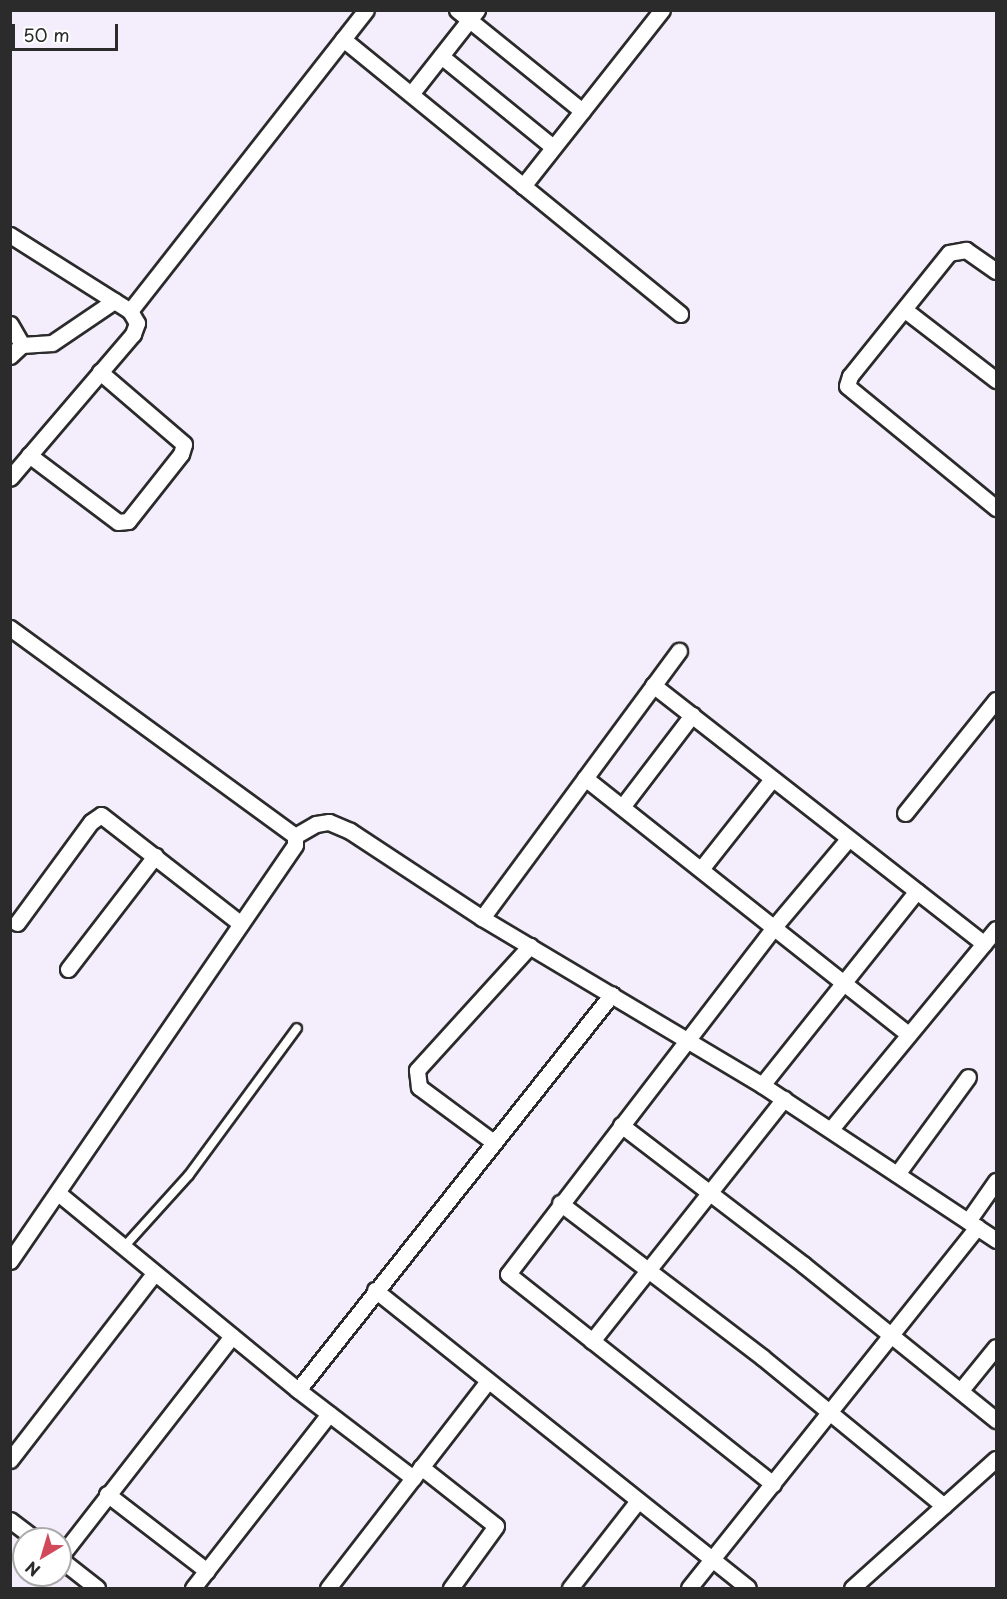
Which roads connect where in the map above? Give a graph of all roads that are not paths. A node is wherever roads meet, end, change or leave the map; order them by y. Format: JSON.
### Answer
{"nodes":[{"id":1,"x":366,"y":10,"type":"edge"},
{"id":2,"x":457,"y":10,"type":"edge"},
{"id":3,"x":662,"y":10,"type":"edge"},
{"id":4,"x":473,"y":16,"type":"edge"},
{"id":5,"x":343,"y":39,"type":"junction"},
{"id":6,"x":441,"y":57,"type":"junction"},
{"id":7,"x":411,"y":94,"type":"junction"},
{"id":8,"x":582,"y":111,"type":"junction"},
{"id":9,"x":554,"y":147,"type":"junction"},
{"id":10,"x":523,"y":186,"type":"junction"},
{"id":11,"x":10,"y":235,"type":"edge"},
{"id":12,"x":996,"y":272,"type":"edge"},
{"id":13,"x":114,"y":301,"type":"junction"},
{"id":14,"x":905,"y":310,"type":"junction"},
{"id":15,"x":130,"y":311,"type":"junction"},
{"id":16,"x":680,"y":314,"type":"dead end"},
{"id":17,"x":10,"y":324,"type":"edge"},
{"id":18,"x":22,"y":345,"type":"junction"},
{"id":19,"x":10,"y":356,"type":"edge"},
{"id":20,"x":100,"y":372,"type":"junction"},
{"id":21,"x":996,"y":380,"type":"edge"},
{"id":22,"x":10,"y":455,"type":"edge"},
{"id":23,"x":29,"y":455,"type":"junction"},
{"id":24,"x":14,"y":474,"type":"edge"},
{"id":25,"x":996,"y":508,"type":"edge"},
{"id":26,"x":10,"y":628,"type":"edge"},
{"id":27,"x":679,"y":651,"type":"dead end"},
{"id":28,"x":653,"y":685,"type":"junction"},
{"id":29,"x":996,"y":700,"type":"edge"},
{"id":30,"x":692,"y":715,"type":"junction"},
{"id":31,"x":585,"y":778,"type":"junction"},
{"id":32,"x":772,"y":779,"type":"junction"},
{"id":33,"x":622,"y":807,"type":"junction"},
{"id":34,"x":906,"y":813,"type":"dead end"},
{"id":35,"x":295,"y":836,"type":"junction"},
{"id":36,"x":848,"y":839,"type":"junction"},
{"id":37,"x":155,"y":856,"type":"junction"},
{"id":38,"x":701,"y":869,"type":"junction"},
{"id":39,"x":917,"y":891,"type":"junction"},
{"id":40,"x":482,"y":918,"type":"junction"},
{"id":41,"x":17,"y":923,"type":"dead end"},
{"id":42,"x":241,"y":924,"type":"junction"},
{"id":43,"x":774,"y":927,"type":"junction"},
{"id":44,"x":996,"y":929,"type":"edge"},
{"id":45,"x":984,"y":944,"type":"junction"},
{"id":46,"x":530,"y":946,"type":"junction"},
{"id":47,"x":68,"y":969,"type":"dead end"},
{"id":48,"x":844,"y":981,"type":"junction"},
{"id":49,"x":612,"y":994,"type":"junction"},
{"id":50,"x":297,"y":1028,"type":"dead end"},
{"id":51,"x":908,"y":1034,"type":"junction"},
{"id":52,"x":689,"y":1039,"type":"junction"},
{"id":53,"x":968,"y":1077,"type":"dead end"},
{"id":54,"x":762,"y":1084,"type":"junction"},
{"id":55,"x":784,"y":1099,"type":"junction"},
{"id":56,"x":621,"y":1125,"type":"junction"},
{"id":57,"x":831,"y":1129,"type":"junction"},
{"id":58,"x":492,"y":1141,"type":"junction"},
{"id":59,"x":897,"y":1174,"type":"junction"},
{"id":60,"x":996,"y":1182,"type":"edge"},
{"id":61,"x":708,"y":1191,"type":"junction"},
{"id":62,"x":58,"y":1193,"type":"junction"},
{"id":63,"x":560,"y":1203,"type":"junction"},
{"id":64,"x":973,"y":1224,"type":"junction"},
{"id":65,"x":996,"y":1240,"type":"edge"},
{"id":66,"x":122,"y":1248,"type":"junction"},
{"id":67,"x":10,"y":1261,"type":"edge"},
{"id":68,"x":646,"y":1269,"type":"junction"},
{"id":69,"x":154,"y":1274,"type":"junction"},
{"id":70,"x":375,"y":1290,"type":"junction"},
{"id":71,"x":232,"y":1336,"type":"junction"},
{"id":72,"x":893,"y":1336,"type":"junction"},
{"id":73,"x":592,"y":1341,"type":"junction"},
{"id":74,"x":996,"y":1347,"type":"edge"},
{"id":75,"x":487,"y":1382,"type":"junction"},
{"id":76,"x":298,"y":1390,"type":"junction"},
{"id":77,"x":961,"y":1390,"type":"junction"},
{"id":78,"x":831,"y":1413,"type":"junction"},
{"id":79,"x":329,"y":1414,"type":"junction"},
{"id":80,"x":996,"y":1420,"type":"edge"},
{"id":81,"x":996,"y":1459,"type":"edge"},
{"id":82,"x":10,"y":1460,"type":"edge"},
{"id":83,"x":417,"y":1472,"type":"junction"},
{"id":84,"x":773,"y":1484,"type":"junction"},
{"id":85,"x":107,"y":1494,"type":"junction"},
{"id":86,"x":637,"y":1502,"type":"junction"},
{"id":87,"x":944,"y":1506,"type":"junction"},
{"id":88,"x":72,"y":1542,"type":"edge"},
{"id":89,"x":711,"y":1560,"type":"junction"},
{"id":90,"x":72,"y":1568,"type":"edge"},
{"id":91,"x":207,"y":1571,"type":"junction"},
{"id":92,"x":97,"y":1588,"type":"edge"},
{"id":93,"x":193,"y":1588,"type":"edge"},
{"id":94,"x":328,"y":1588,"type":"edge"},
{"id":95,"x":451,"y":1588,"type":"edge"},
{"id":96,"x":570,"y":1588,"type":"edge"},
{"id":97,"x":689,"y":1588,"type":"edge"},
{"id":98,"x":748,"y":1588,"type":"edge"},
{"id":99,"x":852,"y":1588,"type":"edge"}],
"edges":[{"from":1,"to":5,"type":"street"},
{"from":2,"to":4,"type":"street"},
{"from":3,"to":8,"type":"street"},
{"from":4,"to":6,"type":"street"},
{"from":4,"to":8,"type":"street"},
{"from":5,"to":7,"type":"street"},
{"from":5,"to":15,"type":"street"},
{"from":6,"to":7,"type":"street"},
{"from":6,"to":9,"type":"street"},
{"from":7,"to":10,"type":"street"},
{"from":8,"to":9,"type":"street"},
{"from":9,"to":10,"type":"street"},
{"from":10,"to":16,"type":"street"},
{"from":11,"to":13,"type":"street"},
{"from":12,"to":14,"type":"street"},
{"from":13,"to":15,"type":"street"},
{"from":13,"to":18,"type":"street"},
{"from":14,"to":21,"type":"street"},
{"from":14,"to":25,"type":"street"},
{"from":15,"to":20,"type":"street"},
{"from":17,"to":18,"type":"street"},
{"from":18,"to":19,"type":"street"},
{"from":20,"to":23,"type":"street"},
{"from":20,"to":23,"type":"street"},
{"from":22,"to":24,"type":"street"},
{"from":23,"to":24,"type":"street"},
{"from":26,"to":35,"type":"street"},
{"from":27,"to":28,"type":"street"},
{"from":28,"to":30,"type":"street"},
{"from":28,"to":31,"type":"street"},
{"from":29,"to":34,"type":"street"},
{"from":30,"to":32,"type":"street"},
{"from":30,"to":33,"type":"street"},
{"from":31,"to":33,"type":"street"},
{"from":31,"to":40,"type":"street"},
{"from":32,"to":36,"type":"street"},
{"from":32,"to":38,"type":"street"},
{"from":33,"to":38,"type":"street"},
{"from":35,"to":40,"type":"street"},
{"from":35,"to":42,"type":"street"},
{"from":36,"to":39,"type":"street"},
{"from":36,"to":43,"type":"street"},
{"from":37,"to":41,"type":"street"},
{"from":37,"to":42,"type":"street"},
{"from":37,"to":47,"type":"street"},
{"from":38,"to":43,"type":"street"},
{"from":39,"to":45,"type":"street"},
{"from":39,"to":48,"type":"street"},
{"from":40,"to":46,"type":"street"},
{"from":42,"to":62,"type":"street"},
{"from":43,"to":48,"type":"street"},
{"from":43,"to":52,"type":"street"},
{"from":44,"to":45,"type":"street"},
{"from":45,"to":51,"type":"street"},
{"from":46,"to":49,"type":"street"},
{"from":46,"to":58,"type":"street"},
{"from":48,"to":51,"type":"street"},
{"from":48,"to":54,"type":"street"},
{"from":49,"to":52,"type":"street"},
{"from":49,"to":58,"type":"street"},
{"from":50,"to":66,"type":"lane"},
{"from":51,"to":57,"type":"street"},
{"from":52,"to":54,"type":"street"},
{"from":52,"to":56,"type":"street"},
{"from":53,"to":59,"type":"street"},
{"from":54,"to":55,"type":"street"},
{"from":55,"to":57,"type":"street"},
{"from":55,"to":61,"type":"street"},
{"from":56,"to":61,"type":"street"},
{"from":56,"to":63,"type":"street"},
{"from":57,"to":59,"type":"street"},
{"from":58,"to":70,"type":"street"},
{"from":59,"to":64,"type":"street"},
{"from":60,"to":64,"type":"street"},
{"from":61,"to":68,"type":"street"},
{"from":61,"to":72,"type":"street"},
{"from":62,"to":66,"type":"street"},
{"from":62,"to":67,"type":"street"},
{"from":63,"to":68,"type":"street"},
{"from":63,"to":73,"type":"street"},
{"from":64,"to":65,"type":"street"},
{"from":64,"to":72,"type":"street"},
{"from":66,"to":69,"type":"street"},
{"from":68,"to":73,"type":"street"},
{"from":68,"to":78,"type":"street"},
{"from":69,"to":71,"type":"street"},
{"from":69,"to":82,"type":"street"},
{"from":70,"to":75,"type":"street"},
{"from":70,"to":76,"type":"street"},
{"from":71,"to":76,"type":"street"},
{"from":71,"to":85,"type":"street"},
{"from":72,"to":77,"type":"street"},
{"from":72,"to":78,"type":"street"},
{"from":73,"to":84,"type":"street"},
{"from":74,"to":77,"type":"street"},
{"from":75,"to":83,"type":"street"},
{"from":75,"to":86,"type":"street"},
{"from":76,"to":79,"type":"street"},
{"from":77,"to":80,"type":"street"},
{"from":78,"to":84,"type":"street"},
{"from":78,"to":87,"type":"street"},
{"from":79,"to":83,"type":"street"},
{"from":79,"to":91,"type":"street"},
{"from":81,"to":87,"type":"street"},
{"from":83,"to":94,"type":"street"},
{"from":83,"to":95,"type":"street"},
{"from":84,"to":89,"type":"street"},
{"from":85,"to":88,"type":"street"},
{"from":85,"to":91,"type":"street"},
{"from":86,"to":89,"type":"street"},
{"from":86,"to":96,"type":"street"},
{"from":87,"to":99,"type":"street"},
{"from":89,"to":97,"type":"street"},
{"from":89,"to":98,"type":"street"},
{"from":90,"to":92,"type":"street"},
{"from":91,"to":93,"type":"street"}]}
